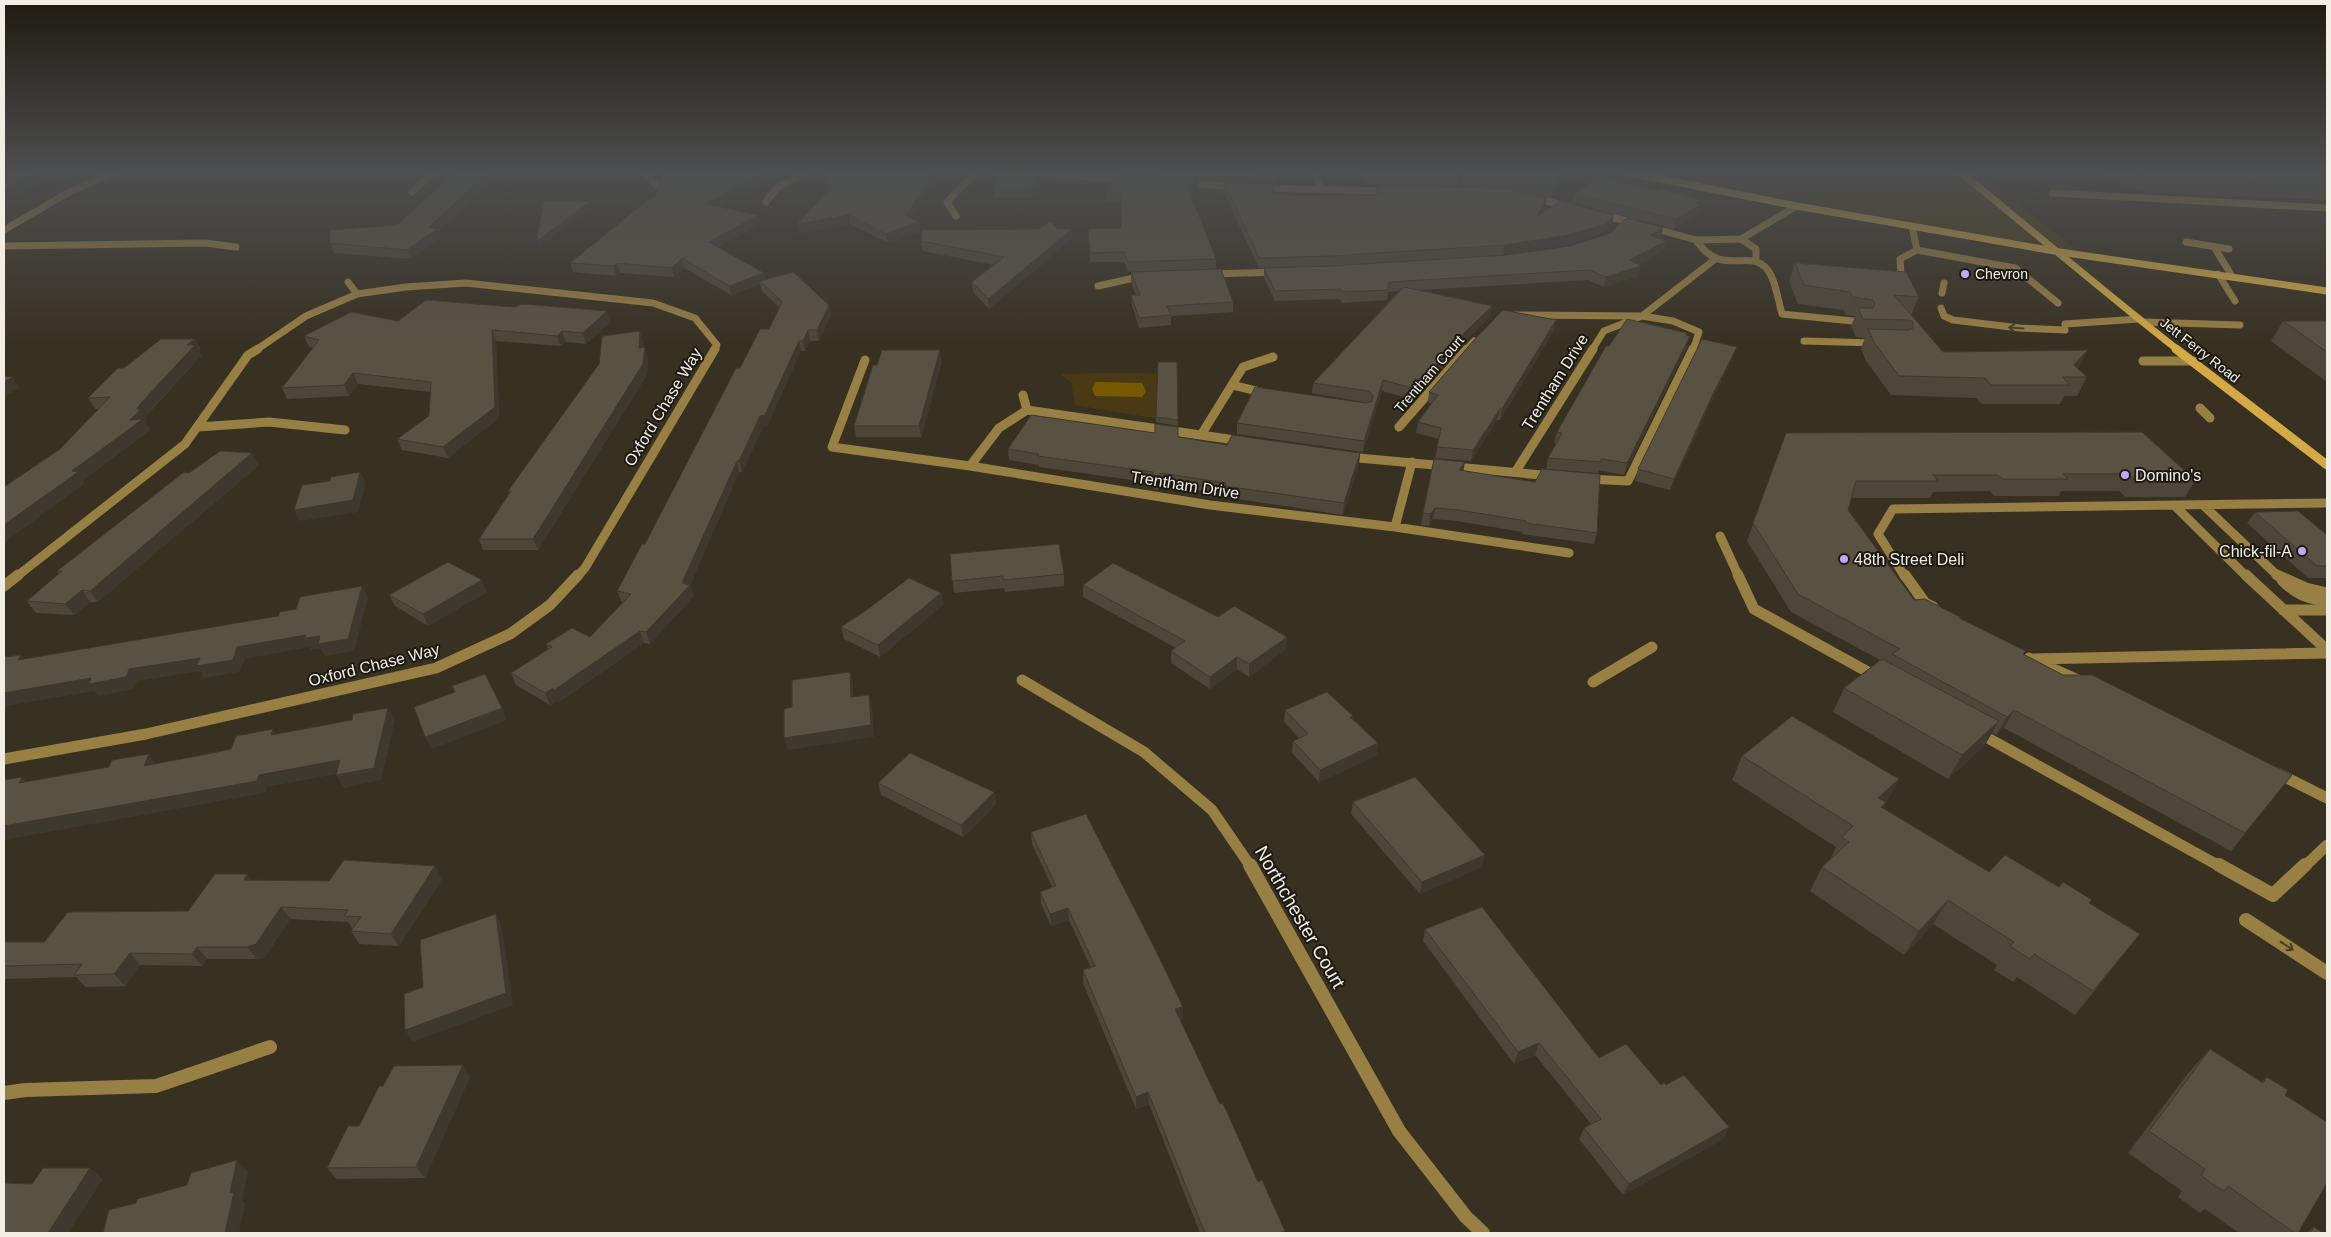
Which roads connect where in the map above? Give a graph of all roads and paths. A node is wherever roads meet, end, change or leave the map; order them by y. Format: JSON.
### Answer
{"nodes":[{"id":1,"x":1650,"y":230,"type":"edge"},
{"id":2,"x":1757,"y":230,"type":"edge"},
{"id":3,"x":1913,"y":230,"type":"edge"},
{"id":4,"x":1933,"y":230,"type":"edge"},
{"id":5,"x":2032,"y":230,"type":"edge"},
{"id":6,"x":1741,"y":239,"type":"junction"},
{"id":7,"x":1696,"y":240,"type":"junction"},
{"id":8,"x":2186,"y":242,"type":"dead end"},
{"id":9,"x":4,"y":246,"type":"edge"},
{"id":10,"x":236,"y":247,"type":"dead end"},
{"id":11,"x":2214,"y":247,"type":"junction"},
{"id":12,"x":2229,"y":249,"type":"dead end"},
{"id":13,"x":1917,"y":250,"type":"junction"},
{"id":14,"x":2060,"y":252,"type":"junction"},
{"id":15,"x":1714,"y":260,"type":"junction"},
{"id":16,"x":1756,"y":261,"type":"junction"},
{"id":17,"x":1291,"y":272,"type":"edge"},
{"id":18,"x":1203,"y":274,"type":"edge"},
{"id":19,"x":2218,"y":274,"type":"junction"},
{"id":20,"x":1901,"y":275,"type":"edge"},
{"id":21,"x":1154,"y":276,"type":"edge"},
{"id":22,"x":2232,"y":276,"type":"junction"},
{"id":23,"x":348,"y":282,"type":"dead end"},
{"id":24,"x":1944,"y":283,"type":"dead end"},
{"id":25,"x":1098,"y":286,"type":"dead end"},
{"id":26,"x":2327,"y":291,"type":"edge"},
{"id":27,"x":1942,"y":293,"type":"dead end"},
{"id":28,"x":357,"y":294,"type":"junction"},
{"id":29,"x":2235,"y":301,"type":"dead end"},
{"id":30,"x":2058,"y":302,"type":"dead end"},
{"id":31,"x":1941,"y":308,"type":"dead end"},
{"id":32,"x":1508,"y":314,"type":"edge"},
{"id":33,"x":1642,"y":316,"type":"junction"},
{"id":34,"x":2141,"y":320,"type":"junction"},
{"id":35,"x":1863,"y":322,"type":"edge"},
{"id":36,"x":2240,"y":325,"type":"dead end"},
{"id":37,"x":1480,"y":335,"type":"edge"},
{"id":38,"x":1804,"y":341,"type":"dead end"},
{"id":39,"x":1882,"y":343,"type":"edge"},
{"id":40,"x":1273,"y":357,"type":"dead end"},
{"id":41,"x":865,"y":360,"type":"dead end"},
{"id":42,"x":2143,"y":361,"type":"dead end"},
{"id":43,"x":2193,"y":361,"type":"junction"},
{"id":44,"x":1232,"y":385,"type":"junction"},
{"id":45,"x":1023,"y":395,"type":"dead end"},
{"id":46,"x":1277,"y":395,"type":"edge"},
{"id":47,"x":2200,"y":408,"type":"dead end"},
{"id":48,"x":1027,"y":410,"type":"junction"},
{"id":49,"x":2210,"y":418,"type":"dead end"},
{"id":50,"x":198,"y":427,"type":"junction"},
{"id":51,"x":1399,"y":427,"type":"dead end"},
{"id":52,"x":345,"y":430,"type":"dead end"},
{"id":53,"x":1201,"y":436,"type":"junction"},
{"id":54,"x":1250,"y":443,"type":"edge"},
{"id":55,"x":1338,"y":456,"type":"edge"},
{"id":56,"x":1412,"y":462,"type":"junction"},
{"id":57,"x":2327,"y":465,"type":"edge"},
{"id":58,"x":970,"y":466,"type":"junction"},
{"id":59,"x":1516,"y":471,"type":"junction"},
{"id":60,"x":1559,"y":477,"type":"edge"},
{"id":61,"x":1578,"y":478,"type":"edge"},
{"id":62,"x":2327,"y":503,"type":"edge"},
{"id":63,"x":2281,"y":504,"type":"junction"},
{"id":64,"x":2204,"y":506,"type":"junction"},
{"id":65,"x":2176,"y":507,"type":"junction"},
{"id":66,"x":2294,"y":516,"type":"edge"},
{"id":67,"x":1396,"y":527,"type":"junction"},
{"id":68,"x":1720,"y":536,"type":"dead end"},
{"id":69,"x":1569,"y":553,"type":"dead end"},
{"id":70,"x":2278,"y":576,"type":"junction"},
{"id":71,"x":4,"y":586,"type":"edge"},
{"id":72,"x":2327,"y":593,"type":"edge"},
{"id":73,"x":2327,"y":599,"type":"edge"},
{"id":74,"x":2283,"y":610,"type":"junction"},
{"id":75,"x":2327,"y":610,"type":"edge"},
{"id":76,"x":1944,"y":613,"type":"edge"},
{"id":77,"x":1652,"y":647,"type":"dead end"},
{"id":78,"x":2327,"y":651,"type":"edge"},
{"id":79,"x":1022,"y":680,"type":"dead end"},
{"id":80,"x":1884,"y":681,"type":"edge"},
{"id":81,"x":1593,"y":682,"type":"dead end"},
{"id":82,"x":2093,"y":687,"type":"edge"},
{"id":83,"x":1970,"y":728,"type":"edge"},
{"id":84,"x":4,"y":759,"type":"edge"},
{"id":85,"x":2267,"y":768,"type":"edge"},
{"id":86,"x":2327,"y":798,"type":"edge"},
{"id":87,"x":2327,"y":845,"type":"edge"},
{"id":88,"x":2246,"y":920,"type":"dead end"},
{"id":89,"x":2327,"y":973,"type":"edge"},
{"id":90,"x":270,"y":1047,"type":"dead end"},
{"id":91,"x":4,"y":1093,"type":"edge"},
{"id":92,"x":1484,"y":1233,"type":"edge"}],
"edges":[{"from":1,"to":7,"type":"street"},
{"from":2,"to":6,"type":"street"},
{"from":3,"to":13,"type":"street"},
{"from":4,"to":14,"type":"street"},
{"from":5,"to":14,"type":"street","name":"Jett Ferry Road"},
{"from":6,"to":7,"type":"street"},
{"from":6,"to":16,"type":"street"},
{"from":7,"to":15,"type":"street"},
{"from":8,"to":11,"type":"street"},
{"from":9,"to":10,"type":"street"},
{"from":11,"to":12,"type":"street"},
{"from":11,"to":22,"type":"street"},
{"from":13,"to":20,"type":"street"},
{"from":13,"to":30,"type":"street"},
{"from":14,"to":19,"type":"street"},
{"from":14,"to":34,"type":"street","name":"Jett Ferry Road"},
{"from":15,"to":16,"type":"street"},
{"from":15,"to":33,"type":"street","name":"Trentham Drive"},
{"from":16,"to":35,"type":"street"},
{"from":17,"to":18,"type":"street"},
{"from":19,"to":22,"type":"street"},
{"from":19,"to":29,"type":"street"},
{"from":21,"to":25,"type":"street"},
{"from":22,"to":26,"type":"street"},
{"from":23,"to":28,"type":"street"},
{"from":24,"to":27,"type":"street"},
{"from":28,"to":50,"type":"street","name":"Oxford Chase Way"},
{"from":28,"to":84,"type":"street","name":"Oxford Chase Way"},
{"from":34,"to":31,"type":"street","one_way":true},
{"from":32,"to":33,"type":"street","name":"Trentham Drive"},
{"from":33,"to":59,"type":"street","name":"Trentham Drive"},
{"from":33,"to":61,"type":"street"},
{"from":34,"to":36,"type":"street"},
{"from":34,"to":43,"type":"street","name":"Jett Ferry Road"},
{"from":37,"to":51,"type":"street","name":"Trentham Court"},
{"from":38,"to":39,"type":"street"},
{"from":40,"to":44,"type":"street"},
{"from":41,"to":58,"type":"street","name":"Trentham Drive"},
{"from":42,"to":43,"type":"street"},
{"from":43,"to":57,"type":"street","name":"Jett Ferry Road"},
{"from":44,"to":46,"type":"street"},
{"from":44,"to":53,"type":"street"},
{"from":45,"to":48,"type":"street"},
{"from":47,"to":49,"type":"street"},
{"from":48,"to":53,"type":"street"},
{"from":48,"to":58,"type":"street"},
{"from":50,"to":52,"type":"street"},
{"from":50,"to":71,"type":"street","name":"Oxford Chase Way"},
{"from":53,"to":54,"type":"street"},
{"from":55,"to":56,"type":"street"},
{"from":56,"to":59,"type":"street"},
{"from":56,"to":67,"type":"street"},
{"from":58,"to":67,"type":"street","name":"Trentham Drive"},
{"from":59,"to":60,"type":"street"},
{"from":62,"to":63,"type":"street"},
{"from":63,"to":64,"type":"street"},
{"from":63,"to":66,"type":"street"},
{"from":64,"to":65,"type":"street"},
{"from":64,"to":70,"type":"street"},
{"from":65,"to":74,"type":"street"},
{"from":65,"to":76,"type":"street"},
{"from":67,"to":69,"type":"street","name":"Trentham Drive"},
{"from":68,"to":80,"type":"street"},
{"from":70,"to":72,"type":"street"},
{"from":70,"to":73,"type":"street"},
{"from":74,"to":75,"type":"street"},
{"from":74,"to":78,"type":"street"},
{"from":77,"to":81,"type":"street"},
{"from":78,"to":82,"type":"street"},
{"from":79,"to":92,"type":"street","name":"Northchester Court"},
{"from":83,"to":87,"type":"street"},
{"from":85,"to":86,"type":"street"},
{"from":88,"to":89,"type":"street","one_way":true},
{"from":90,"to":91,"type":"street"}]}
